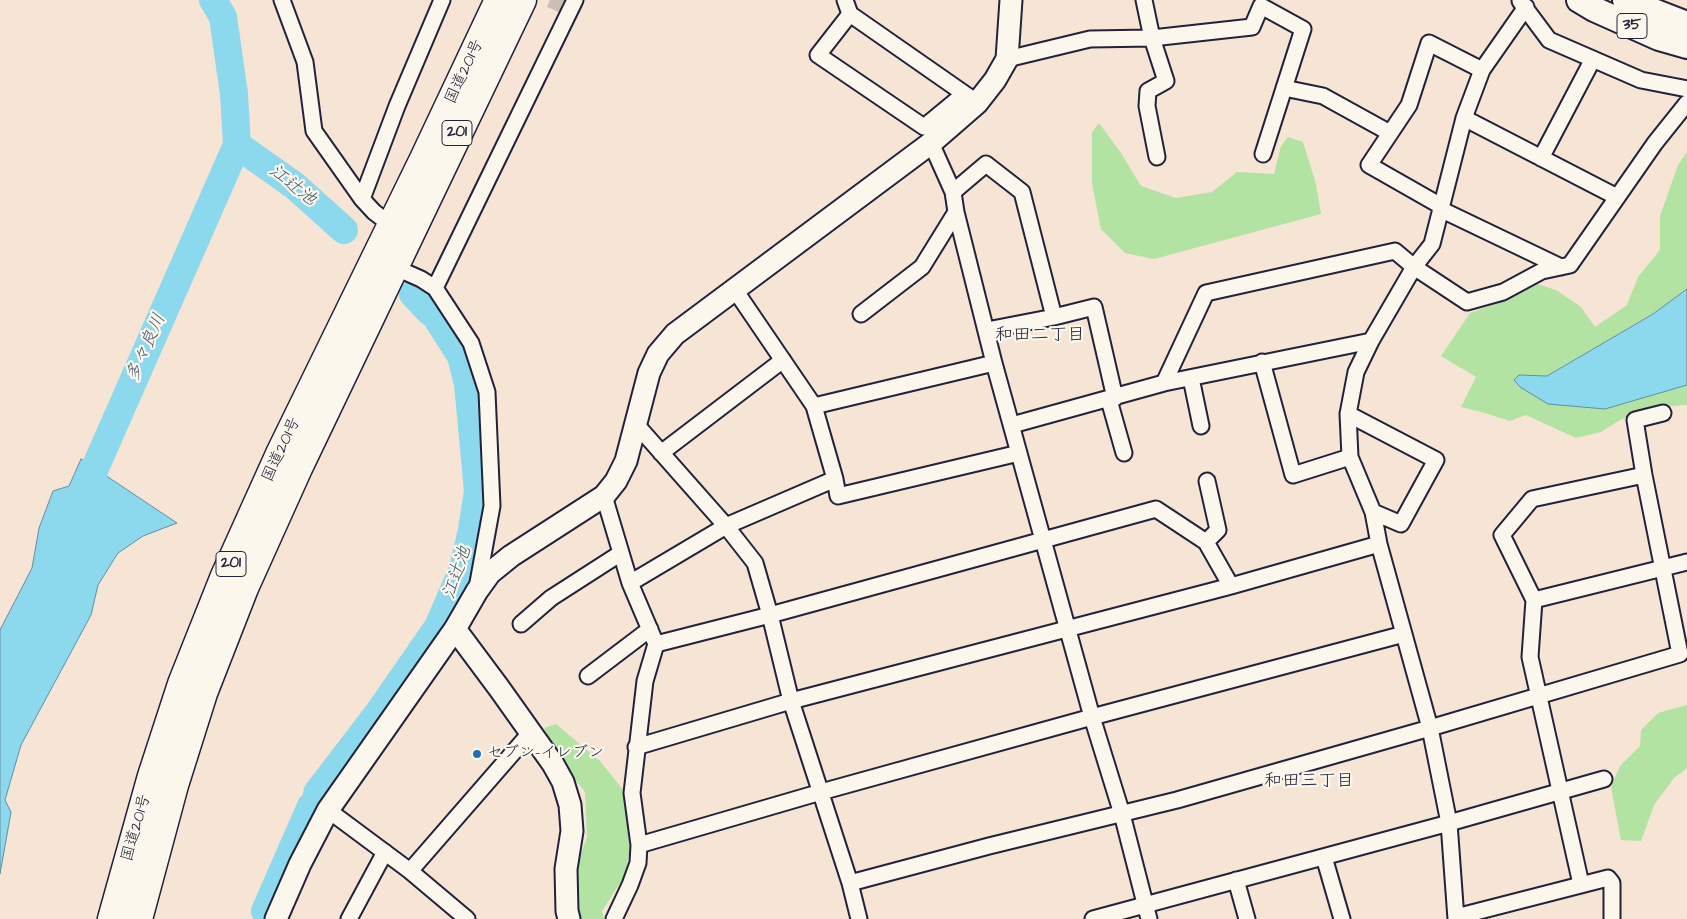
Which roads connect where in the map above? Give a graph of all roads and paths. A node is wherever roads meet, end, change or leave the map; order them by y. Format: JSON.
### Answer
{"nodes":[{"id":1,"x":282,"y":0,"type":"edge"},
{"id":2,"x":442,"y":0,"type":"edge"},
{"id":3,"x":486,"y":0,"type":"edge"},
{"id":4,"x":499,"y":0,"type":"edge"},
{"id":5,"x":522,"y":0,"type":"edge"},
{"id":6,"x":538,"y":0,"type":"edge"},
{"id":7,"x":575,"y":0,"type":"edge"},
{"id":8,"x":1144,"y":0,"type":"edge"},
{"id":9,"x":1579,"y":0,"type":"edge"},
{"id":10,"x":1625,"y":0,"type":"edge"},
{"id":11,"x":1008,"y":2,"type":"edge"},
{"id":12,"x":1523,"y":4,"type":"edge"},
{"id":13,"x":848,"y":7,"type":"edge"},
{"id":14,"x":1687,"y":24,"type":"edge"},
{"id":15,"x":1152,"y":38,"type":"junction"},
{"id":16,"x":1687,"y":46,"type":"edge"},
{"id":17,"x":1007,"y":60,"type":"junction"},
{"id":18,"x":1593,"y":60,"type":"junction"},
{"id":19,"x":1482,"y":70,"type":"junction"},
{"id":20,"x":1284,"y":88,"type":"junction"},
{"id":21,"x":1687,"y":90,"type":"edge"},
{"id":22,"x":971,"y":99,"type":"junction"},
{"id":23,"x":1687,"y":104,"type":"edge"},
{"id":24,"x":1464,"y":118,"type":"junction"},
{"id":25,"x":1390,"y":133,"type":"junction"},
{"id":26,"x":931,"y":143,"type":"junction"},
{"id":27,"x":1263,"y":154,"type":"dead end"},
{"id":28,"x":1157,"y":157,"type":"dead end"},
{"id":29,"x":1541,"y":158,"type":"junction"},
{"id":30,"x":424,"y":160,"type":"junction"},
{"id":31,"x":434,"y":184,"type":"junction"},
{"id":32,"x":953,"y":192,"type":"junction"},
{"id":33,"x":1617,"y":198,"type":"junction"},
{"id":34,"x":362,"y":199,"type":"junction"},
{"id":35,"x":1440,"y":207,"type":"junction"},
{"id":36,"x":956,"y":212,"type":"junction"},
{"id":37,"x":391,"y":225,"type":"junction"},
{"id":38,"x":394,"y":267,"type":"junction"},
{"id":39,"x":1414,"y":267,"type":"junction"},
{"id":40,"x":1561,"y":267,"type":"junction"},
{"id":41,"x":435,"y":288,"type":"junction"},
{"id":42,"x":735,"y":290,"type":"junction"},
{"id":43,"x":861,"y":314,"type":"dead end"},
{"id":44,"x":1054,"y":317,"type":"junction"},
{"id":45,"x":987,"y":330,"type":"junction"},
{"id":46,"x":1371,"y":341,"type":"junction"},
{"id":47,"x":783,"y":360,"type":"junction"},
{"id":48,"x":1262,"y":362,"type":"junction"},
{"id":49,"x":994,"y":363,"type":"junction"},
{"id":50,"x":1191,"y":378,"type":"junction"},
{"id":51,"x":1164,"y":383,"type":"junction"},
{"id":52,"x":1112,"y":399,"type":"junction"},
{"id":53,"x":814,"y":406,"type":"junction"},
{"id":54,"x":1663,"y":413,"type":"dead end"},
{"id":55,"x":1348,"y":414,"type":"junction"},
{"id":56,"x":635,"y":423,"type":"junction"},
{"id":57,"x":1012,"y":425,"type":"junction"},
{"id":58,"x":1201,"y":426,"type":"dead end"},
{"id":59,"x":662,"y":453,"type":"junction"},
{"id":60,"x":1019,"y":453,"type":"junction"},
{"id":61,"x":1124,"y":453,"type":"dead end"},
{"id":62,"x":1350,"y":457,"type":"junction"},
{"id":63,"x":1644,"y":475,"type":"junction"},
{"id":64,"x":836,"y":479,"type":"junction"},
{"id":65,"x":1207,"y":481,"type":"dead end"},
{"id":66,"x":604,"y":496,"type":"junction"},
{"id":67,"x":1372,"y":512,"type":"junction"},
{"id":68,"x":726,"y":526,"type":"junction"},
{"id":69,"x":1042,"y":540,"type":"junction"},
{"id":70,"x":1206,"y":542,"type":"junction"},
{"id":71,"x":1379,"y":544,"type":"junction"},
{"id":72,"x":621,"y":553,"type":"junction"},
{"id":73,"x":1687,"y":562,"type":"edge"},
{"id":74,"x":1664,"y":568,"type":"junction"},
{"id":75,"x":630,"y":583,"type":"junction"},
{"id":76,"x":1231,"y":586,"type":"junction"},
{"id":77,"x":477,"y":591,"type":"junction"},
{"id":78,"x":1534,"y":600,"type":"junction"},
{"id":79,"x":770,"y":615,"type":"junction"},
{"id":80,"x":521,"y":624,"type":"dead end"},
{"id":81,"x":1066,"y":628,"type":"junction"},
{"id":82,"x":455,"y":629,"type":"junction"},
{"id":83,"x":650,"y":630,"type":"junction"},
{"id":84,"x":1404,"y":634,"type":"junction"},
{"id":85,"x":656,"y":644,"type":"junction"},
{"id":86,"x":588,"y":676,"type":"dead end"},
{"id":87,"x":1539,"y":696,"type":"junction"},
{"id":88,"x":791,"y":701,"type":"junction"},
{"id":89,"x":1092,"y":717,"type":"junction"},
{"id":90,"x":1430,"y":728,"type":"junction"},
{"id":91,"x":531,"y":732,"type":"junction"},
{"id":92,"x":636,"y":747,"type":"junction"},
{"id":93,"x":1604,"y":779,"type":"dead end"},
{"id":94,"x":821,"y":792,"type":"junction"},
{"id":95,"x":1561,"y":792,"type":"junction"},
{"id":96,"x":328,"y":810,"type":"junction"},
{"id":97,"x":1122,"y":814,"type":"junction"},
{"id":98,"x":1449,"y":823,"type":"junction"},
{"id":99,"x":639,"y":845,"type":"junction"},
{"id":100,"x":385,"y":852,"type":"junction"},
{"id":101,"x":1324,"y":857,"type":"junction"},
{"id":102,"x":410,"y":871,"type":"junction"},
{"id":103,"x":1236,"y":880,"type":"junction"},
{"id":104,"x":850,"y":883,"type":"junction"},
{"id":105,"x":1581,"y":884,"type":"junction"},
{"id":106,"x":1147,"y":912,"type":"edge"},
{"id":107,"x":1456,"y":918,"type":"edge"},
{"id":108,"x":112,"y":919,"type":"edge"},
{"id":109,"x":138,"y":919,"type":"edge"},
{"id":110,"x":276,"y":919,"type":"edge"},
{"id":111,"x":349,"y":919,"type":"edge"},
{"id":112,"x":467,"y":919,"type":"edge"},
{"id":113,"x":569,"y":919,"type":"edge"},
{"id":114,"x":614,"y":919,"type":"edge"},
{"id":115,"x":859,"y":919,"type":"edge"},
{"id":116,"x":1093,"y":919,"type":"edge"},
{"id":117,"x":1247,"y":919,"type":"edge"},
{"id":118,"x":1342,"y":919,"type":"edge"},
{"id":119,"x":1612,"y":919,"type":"edge"}],
"edges":[{"from":1,"to":34,"type":"street"},
{"from":2,"to":34,"type":"street"},
{"from":3,"to":30,"type":"highway","number":"201"},
{"from":4,"to":30,"type":"highway","name":"国道201号","number":"201"},
{"from":5,"to":31,"type":"highway","name":"国道201号","number":"201"},
{"from":6,"to":31,"type":"highway","number":"201"},
{"from":7,"to":41,"type":"street"},
{"from":8,"to":15,"type":"street"},
{"from":9,"to":16,"type":"main road","number":"35"},
{"from":10,"to":14,"type":"main road","number":"35"},
{"from":11,"to":17,"type":"street"},
{"from":12,"to":18,"type":"street"},
{"from":12,"to":19,"type":"street"},
{"from":13,"to":22,"type":"street"},
{"from":13,"to":22,"type":"street"},
{"from":15,"to":17,"type":"street"},
{"from":15,"to":20,"type":"street"},
{"from":15,"to":28,"type":"street"},
{"from":17,"to":22,"type":"street"},
{"from":18,"to":21,"type":"street"},
{"from":18,"to":29,"type":"street"},
{"from":19,"to":24,"type":"street"},
{"from":19,"to":25,"type":"street"},
{"from":20,"to":25,"type":"street"},
{"from":20,"to":27,"type":"street"},
{"from":22,"to":26,"type":"street"},
{"from":23,"to":33,"type":"street"},
{"from":24,"to":29,"type":"street"},
{"from":24,"to":35,"type":"street"},
{"from":25,"to":35,"type":"street"},
{"from":26,"to":32,"type":"street"},
{"from":26,"to":42,"type":"street"},
{"from":29,"to":33,"type":"street"},
{"from":30,"to":37,"type":"highway","name":"国道201号","number":"201"},
{"from":31,"to":38,"type":"highway","name":"国道201号","number":"201"},
{"from":32,"to":36,"type":"street"},
{"from":32,"to":44,"type":"street"},
{"from":33,"to":40,"type":"street"},
{"from":34,"to":37,"type":"street"},
{"from":35,"to":39,"type":"street"},
{"from":35,"to":40,"type":"street"},
{"from":36,"to":43,"type":"street"},
{"from":36,"to":45,"type":"street"},
{"from":37,"to":108,"type":"highway","name":"国道201号","number":"201"},
{"from":38,"to":41,"type":"street"},
{"from":38,"to":109,"type":"highway","name":"国道201号","number":"201"},
{"from":39,"to":40,"type":"street"},
{"from":39,"to":46,"type":"street"},
{"from":39,"to":51,"type":"street"},
{"from":41,"to":77,"type":"street"},
{"from":42,"to":47,"type":"street"},
{"from":42,"to":56,"type":"street"},
{"from":44,"to":45,"type":"street"},
{"from":44,"to":52,"type":"street"},
{"from":45,"to":49,"type":"street"},
{"from":46,"to":48,"type":"street"},
{"from":46,"to":55,"type":"street"},
{"from":47,"to":53,"type":"street"},
{"from":47,"to":59,"type":"street"},
{"from":48,"to":50,"type":"street"},
{"from":48,"to":62,"type":"street"},
{"from":49,"to":53,"type":"street"},
{"from":49,"to":57,"type":"street"},
{"from":50,"to":51,"type":"street"},
{"from":50,"to":58,"type":"street"},
{"from":51,"to":52,"type":"street"},
{"from":52,"to":57,"type":"street"},
{"from":52,"to":61,"type":"street"},
{"from":53,"to":64,"type":"street"},
{"from":54,"to":63,"type":"street"},
{"from":55,"to":62,"type":"street"},
{"from":55,"to":67,"type":"street"},
{"from":56,"to":59,"type":"street"},
{"from":56,"to":66,"type":"street"},
{"from":57,"to":60,"type":"street"},
{"from":59,"to":68,"type":"street"},
{"from":60,"to":64,"type":"street"},
{"from":60,"to":69,"type":"street"},
{"from":62,"to":67,"type":"street"},
{"from":63,"to":74,"type":"street"},
{"from":63,"to":78,"type":"street"},
{"from":64,"to":68,"type":"street"},
{"from":65,"to":70,"type":"street"},
{"from":66,"to":72,"type":"street"},
{"from":66,"to":77,"type":"street"},
{"from":67,"to":71,"type":"street"},
{"from":68,"to":75,"type":"street"},
{"from":68,"to":79,"type":"street"},
{"from":69,"to":70,"type":"street"},
{"from":69,"to":79,"type":"street"},
{"from":69,"to":81,"type":"street"},
{"from":70,"to":76,"type":"street"},
{"from":71,"to":76,"type":"street"},
{"from":71,"to":84,"type":"street"},
{"from":72,"to":75,"type":"street"},
{"from":72,"to":80,"type":"street"},
{"from":73,"to":74,"type":"street"},
{"from":74,"to":78,"type":"street"},
{"from":74,"to":87,"type":"street"},
{"from":75,"to":83,"type":"street"},
{"from":76,"to":81,"type":"street"},
{"from":77,"to":82,"type":"street"},
{"from":78,"to":87,"type":"street"},
{"from":79,"to":85,"type":"street"},
{"from":79,"to":88,"type":"street"},
{"from":81,"to":88,"type":"street"},
{"from":81,"to":89,"type":"street"},
{"from":82,"to":91,"type":"street"},
{"from":82,"to":96,"type":"street"},
{"from":83,"to":85,"type":"street"},
{"from":83,"to":86,"type":"street"},
{"from":84,"to":89,"type":"street"},
{"from":84,"to":90,"type":"street"},
{"from":85,"to":92,"type":"street"},
{"from":87,"to":90,"type":"street"},
{"from":87,"to":95,"type":"street"},
{"from":88,"to":92,"type":"street"},
{"from":88,"to":94,"type":"street"},
{"from":89,"to":94,"type":"street"},
{"from":89,"to":97,"type":"street"},
{"from":90,"to":97,"type":"street"},
{"from":90,"to":98,"type":"street"},
{"from":91,"to":102,"type":"street"},
{"from":91,"to":113,"type":"street"},
{"from":92,"to":99,"type":"street"},
{"from":93,"to":95,"type":"street"},
{"from":94,"to":99,"type":"street"},
{"from":94,"to":104,"type":"street"},
{"from":95,"to":98,"type":"street"},
{"from":95,"to":105,"type":"street"},
{"from":96,"to":100,"type":"street"},
{"from":96,"to":110,"type":"street"},
{"from":97,"to":104,"type":"street"},
{"from":97,"to":106,"type":"street"},
{"from":98,"to":101,"type":"street"},
{"from":98,"to":107,"type":"street"},
{"from":99,"to":114,"type":"street"},
{"from":100,"to":102,"type":"street"},
{"from":100,"to":111,"type":"street"},
{"from":101,"to":103,"type":"street"},
{"from":101,"to":118,"type":"street"},
{"from":102,"to":112,"type":"street"},
{"from":103,"to":106,"type":"street"},
{"from":103,"to":117,"type":"street"},
{"from":104,"to":115,"type":"street"},
{"from":105,"to":107,"type":"street"},
{"from":105,"to":119,"type":"street"},
{"from":106,"to":116,"type":"street"}]}
